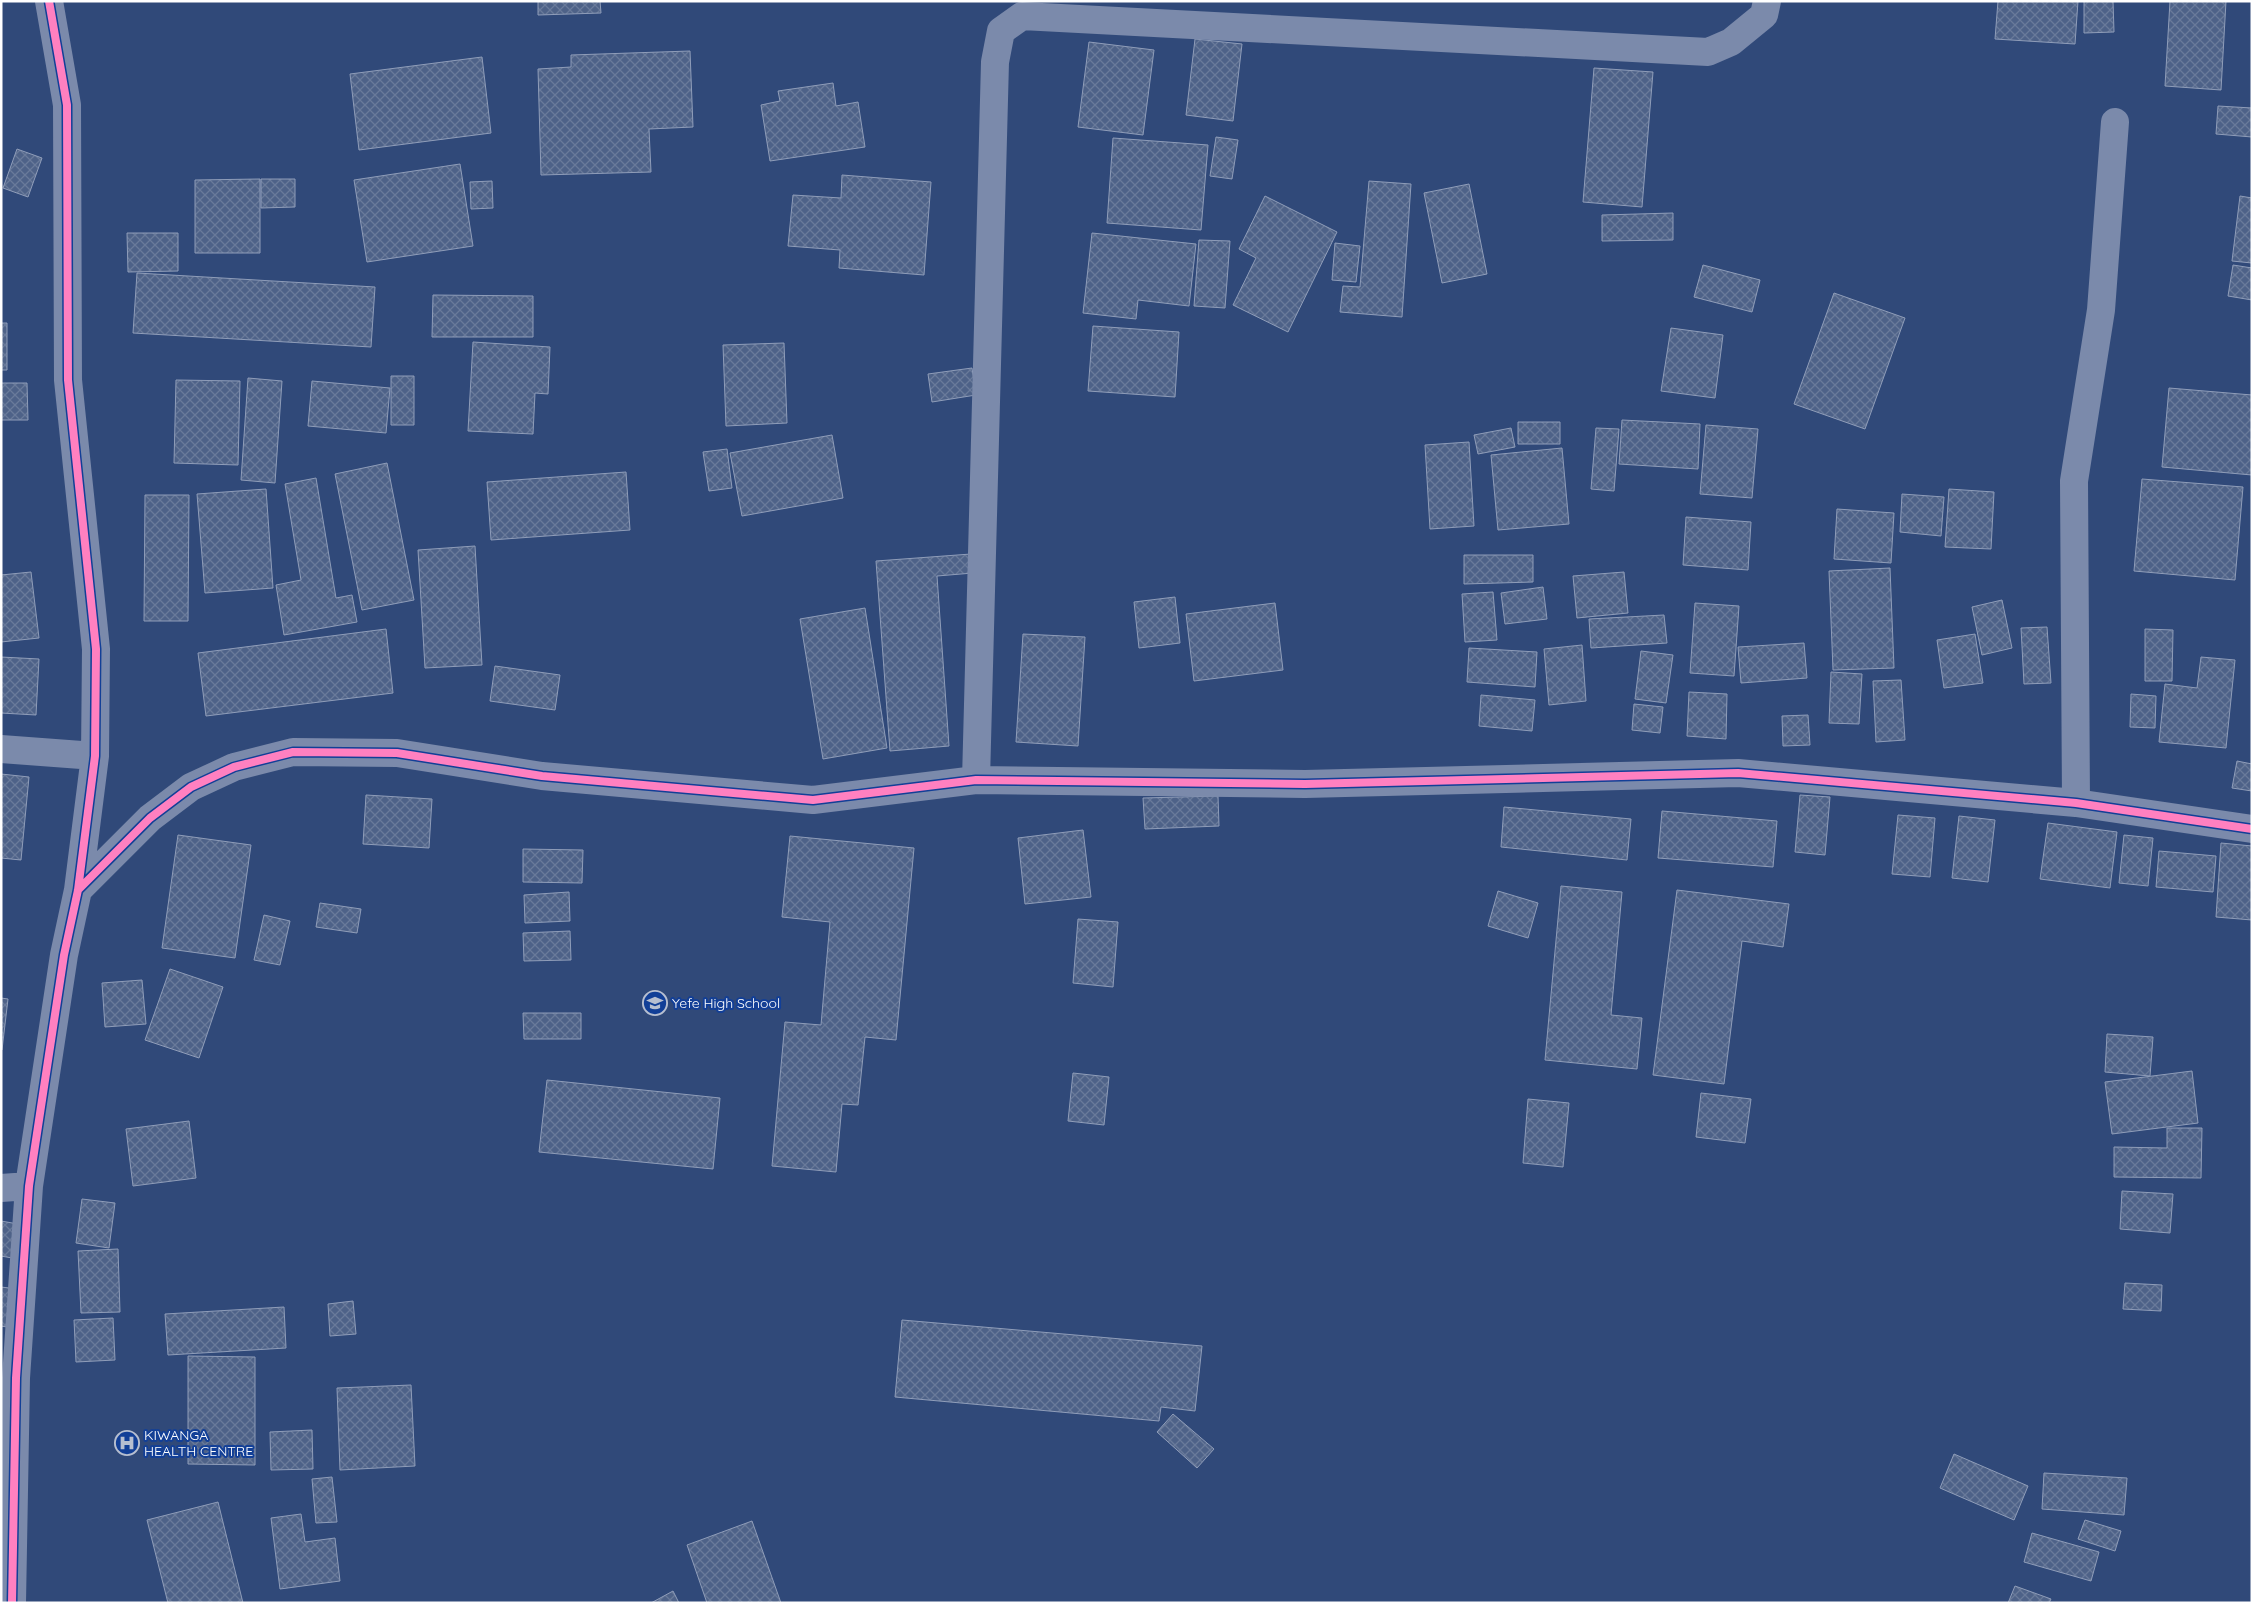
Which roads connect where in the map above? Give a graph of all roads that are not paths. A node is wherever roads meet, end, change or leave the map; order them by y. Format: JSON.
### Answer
{"nodes":[{"id":1,"x":49,"y":1,"type":"edge"},
{"id":2,"x":1767,"y":1,"type":"edge"},
{"id":3,"x":2115,"y":122,"type":"dead end"},
{"id":4,"x":1,"y":749,"type":"edge"},
{"id":5,"x":95,"y":756,"type":"junction"},
{"id":6,"x":976,"y":780,"type":"junction"},
{"id":7,"x":2076,"y":803,"type":"junction"},
{"id":8,"x":2252,"y":829,"type":"edge"},
{"id":9,"x":78,"y":890,"type":"junction"},
{"id":10,"x":29,"y":1186,"type":"junction"},
{"id":11,"x":1,"y":1188,"type":"edge"},
{"id":12,"x":8,"y":1378,"type":"edge"},
{"id":13,"x":12,"y":1603,"type":"edge"}],
"edges":[{"from":1,"to":5,"type":"street"},
{"from":2,"to":6,"type":"street"},
{"from":3,"to":7,"type":"street"},
{"from":4,"to":5,"type":"street"},
{"from":5,"to":9,"type":"street"},
{"from":6,"to":7,"type":"street"},
{"from":6,"to":9,"type":"street"},
{"from":7,"to":8,"type":"street"},
{"from":9,"to":10,"type":"street"},
{"from":10,"to":11,"type":"street"},
{"from":10,"to":12,"type":"street"},
{"from":12,"to":13,"type":"street"}]}
